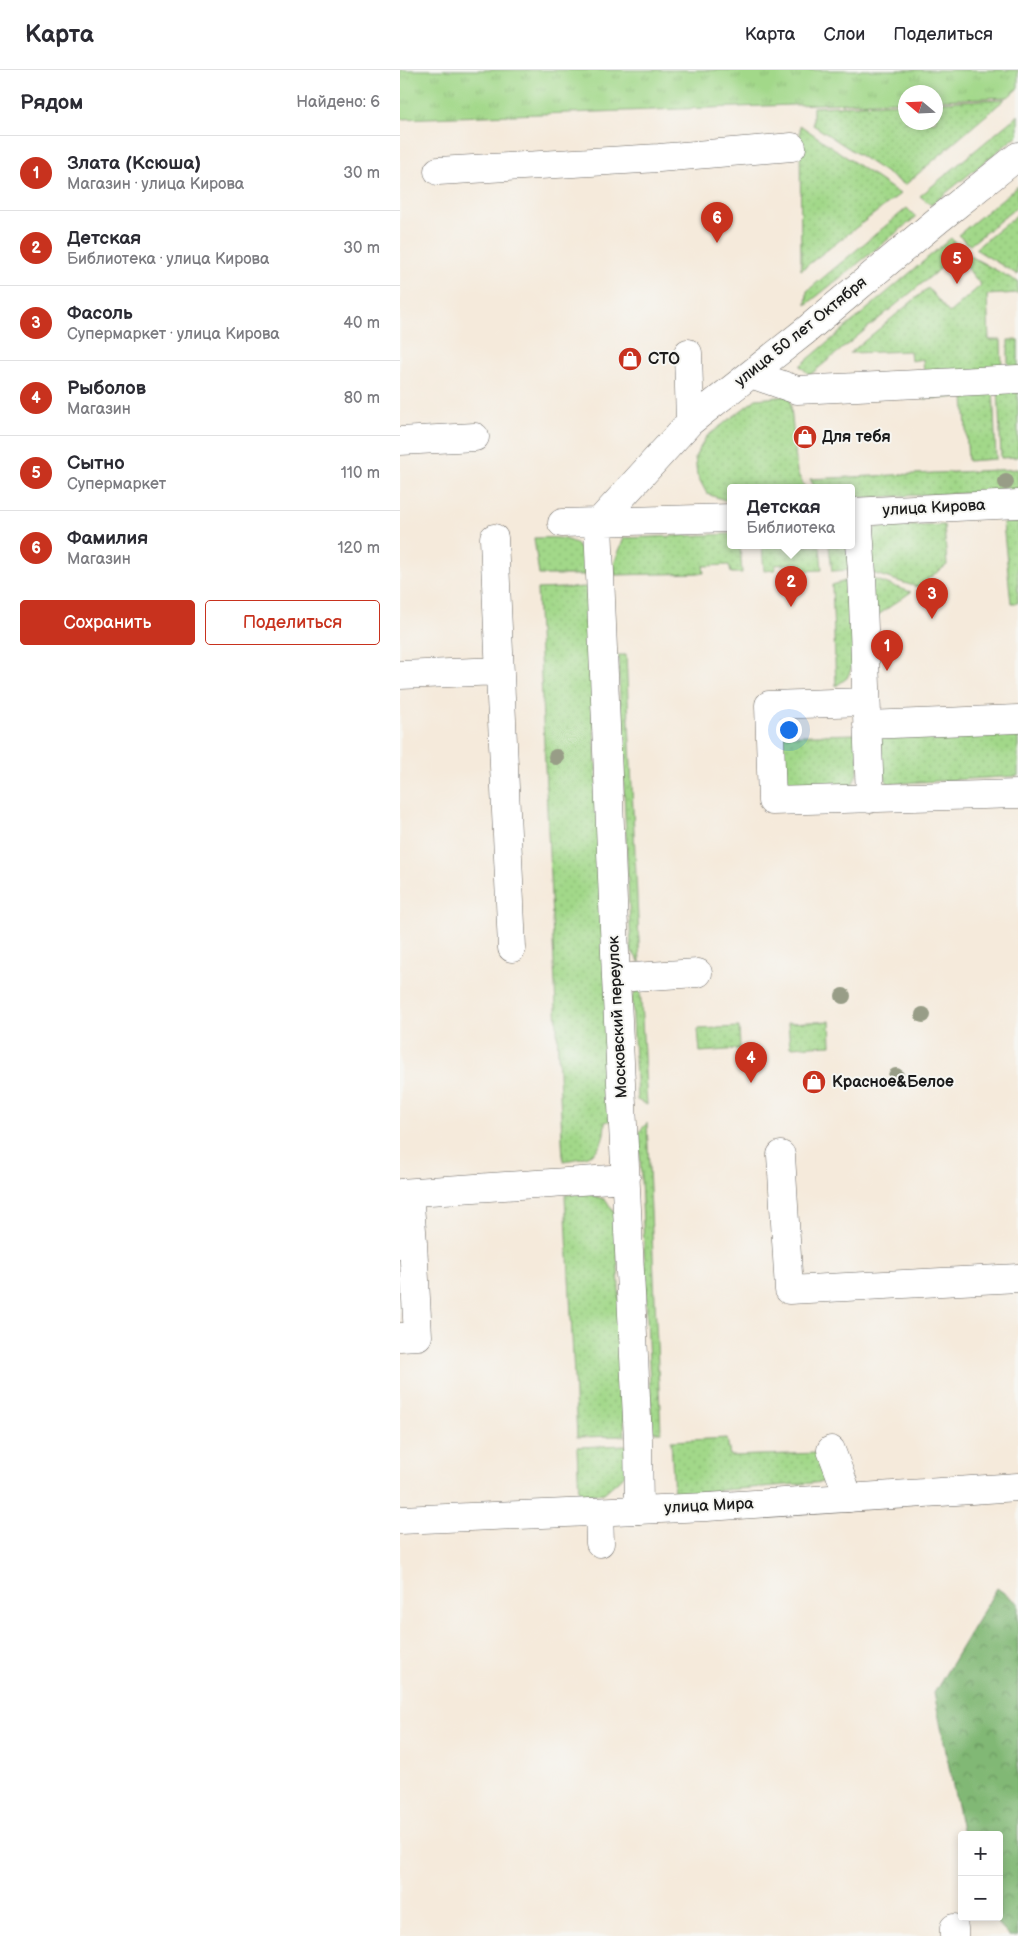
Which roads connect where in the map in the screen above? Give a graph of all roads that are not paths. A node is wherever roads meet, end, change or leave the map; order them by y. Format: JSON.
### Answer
{"nodes":[{"id":1,"x":792,"y":147,"type":"dead end"},
{"id":2,"x":1018,"y":156,"type":"edge"},
{"id":3,"x":438,"y":171,"type":"dead end"},
{"id":4,"x":688,"y":353,"type":"dead end"},
{"id":5,"x":751,"y":374,"type":"junction"},
{"id":6,"x":1018,"y":380,"type":"edge"},
{"id":7,"x":690,"y":422,"type":"junction"},
{"id":8,"x":475,"y":437,"type":"dead end"},
{"id":9,"x":400,"y":440,"type":"edge"},
{"id":10,"x":1018,"y":504,"type":"edge"},
{"id":11,"x":855,"y":512,"type":"edge"},
{"id":12,"x":727,"y":518,"type":"edge"},
{"id":13,"x":562,"y":523,"type":"dead end"},
{"id":14,"x":598,"y":523,"type":"junction"},
{"id":15,"x":855,"y":527,"type":"edge"},
{"id":16,"x":494,"y":538,"type":"dead end"},
{"id":17,"x":500,"y":671,"type":"junction"},
{"id":18,"x":400,"y":675,"type":"edge"},
{"id":19,"x":867,"y":713,"type":"junction"},
{"id":20,"x":1018,"y":719,"type":"edge"},
{"id":21,"x":1018,"y":794,"type":"edge"},
{"id":22,"x":870,"y":800,"type":"junction"},
{"id":23,"x":512,"y":948,"type":"dead end"},
{"id":24,"x":698,"y":974,"type":"dead end"},
{"id":25,"x":616,"y":978,"type":"junction"},
{"id":26,"x":781,"y":1155,"type":"dead end"},
{"id":27,"x":626,"y":1178,"type":"junction"},
{"id":28,"x":404,"y":1193,"type":"edge"},
{"id":29,"x":407,"y":1244,"type":"edge"},
{"id":30,"x":1018,"y":1278,"type":"edge"},
{"id":31,"x":400,"y":1337,"type":"edge"},
{"id":32,"x":831,"y":1450,"type":"dead end"},
{"id":33,"x":1018,"y":1487,"type":"edge"},
{"id":34,"x":849,"y":1498,"type":"junction"},
{"id":35,"x":639,"y":1510,"type":"junction"},
{"id":36,"x":599,"y":1512,"type":"junction"},
{"id":37,"x":400,"y":1520,"type":"edge"},
{"id":38,"x":600,"y":1543,"type":"dead end"}],
"edges":[{"from":1,"to":3,"type":"street"},
{"from":2,"to":5,"type":"street","name":"улица 50 лет Октября"},
{"from":4,"to":7,"type":"street"},
{"from":5,"to":6,"type":"street"},
{"from":5,"to":7,"type":"street","name":"улица 50 лет Октября"},
{"from":7,"to":14,"type":"street","name":"улица 50 лет Октября"},
{"from":8,"to":9,"type":"street"},
{"from":10,"to":11,"type":"street","name":"улица Кирова"},
{"from":12,"to":14,"type":"street"},
{"from":13,"to":14,"type":"street"},
{"from":14,"to":25,"type":"street","name":"Московский переулок"},
{"from":15,"to":19,"type":"street"},
{"from":16,"to":17,"type":"street"},
{"from":17,"to":18,"type":"street"},
{"from":17,"to":23,"type":"street"},
{"from":19,"to":20,"type":"street"},
{"from":19,"to":22,"type":"street"},
{"from":19,"to":22,"type":"street"},
{"from":21,"to":22,"type":"street"},
{"from":24,"to":25,"type":"street"},
{"from":25,"to":27,"type":"street","name":"Московский переулок"},
{"from":26,"to":30,"type":"street"},
{"from":27,"to":28,"type":"street"},
{"from":27,"to":35,"type":"street","name":"Московский переулок"},
{"from":28,"to":29,"type":"street"},
{"from":29,"to":31,"type":"street"},
{"from":32,"to":34,"type":"street"},
{"from":33,"to":34,"type":"street","name":"улица Мира"},
{"from":34,"to":35,"type":"street","name":"улица Мира"},
{"from":35,"to":36,"type":"street","name":"улица Мира"},
{"from":36,"to":37,"type":"street","name":"улица Мира"},
{"from":36,"to":38,"type":"street"}]}
